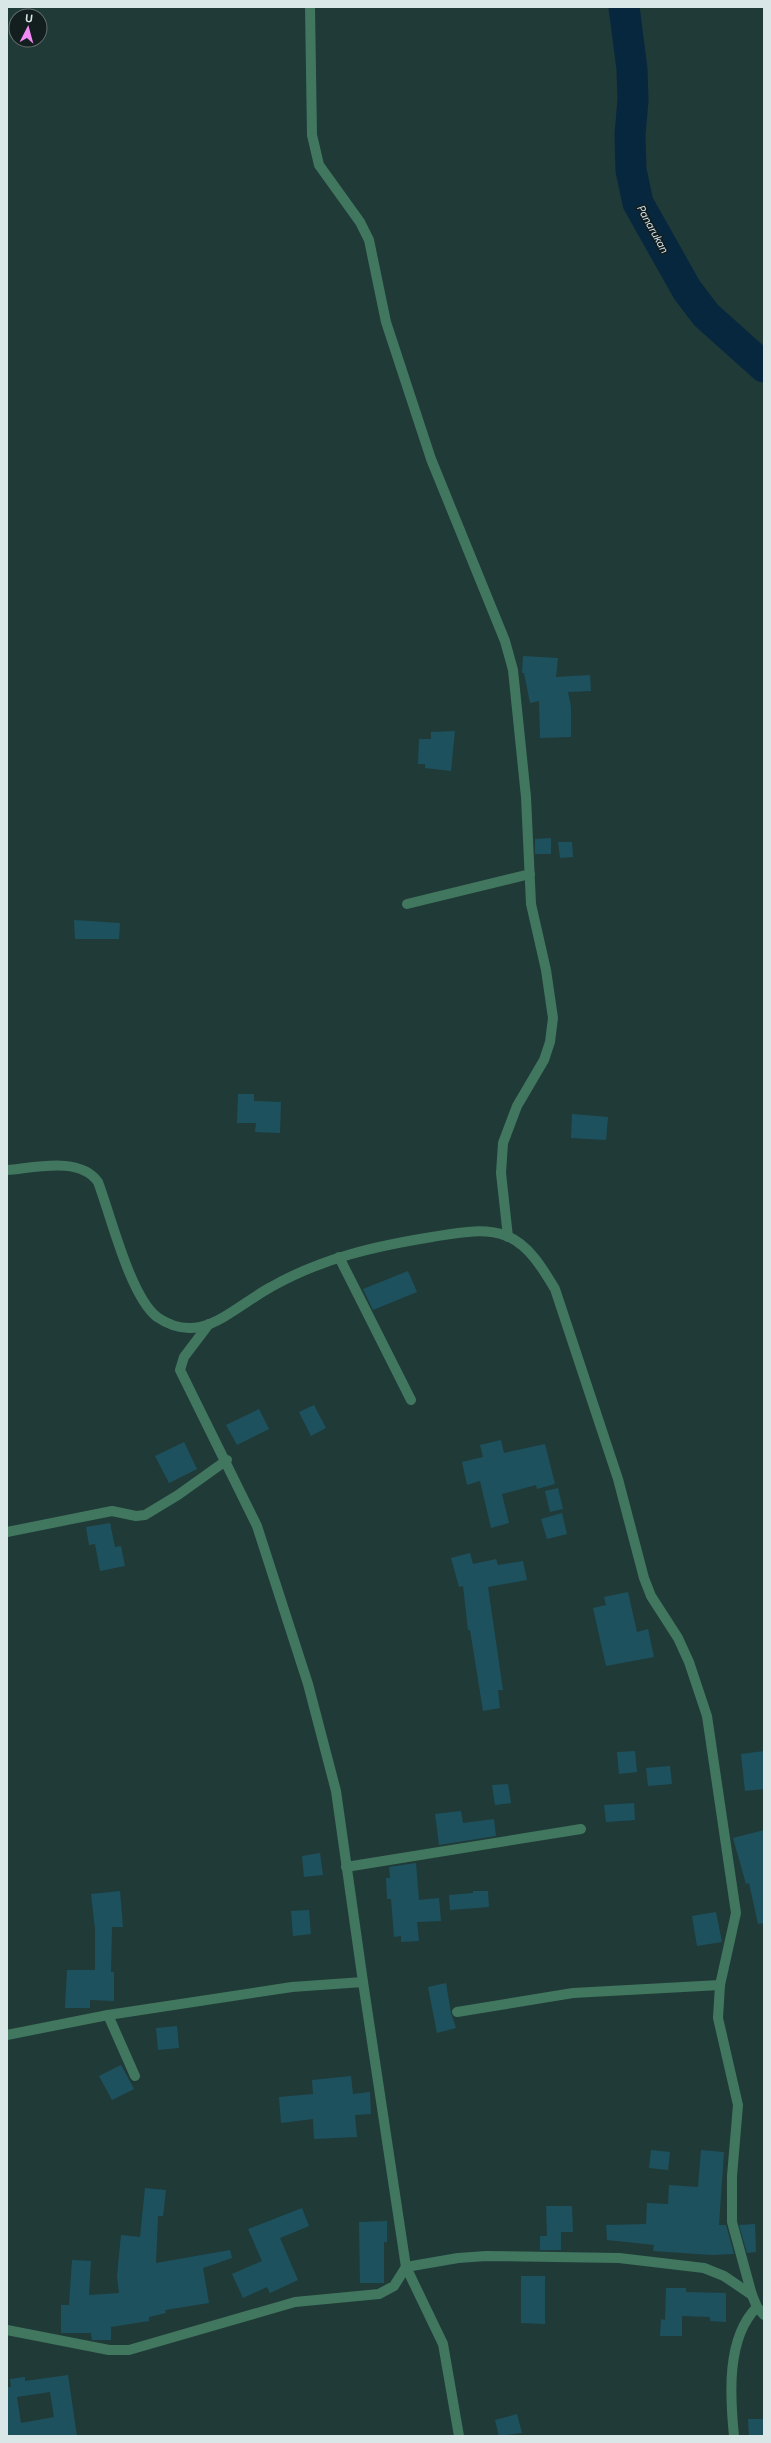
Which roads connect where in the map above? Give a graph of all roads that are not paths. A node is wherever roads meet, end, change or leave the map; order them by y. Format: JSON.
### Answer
{"nodes":[{"id":1,"x":310,"y":7,"type":"edge"},
{"id":2,"x":530,"y":874,"type":"junction"},
{"id":3,"x":407,"y":904,"type":"dead end"},
{"id":4,"x":7,"y":1170,"type":"edge"},
{"id":5,"x":508,"y":1237,"type":"junction"},
{"id":6,"x":339,"y":1257,"type":"junction"},
{"id":7,"x":209,"y":1324,"type":"junction"},
{"id":8,"x":411,"y":1400,"type":"dead end"},
{"id":9,"x":227,"y":1460,"type":"junction"},
{"id":10,"x":7,"y":1532,"type":"edge"},
{"id":11,"x":581,"y":1829,"type":"dead end"},
{"id":12,"x":346,"y":1867,"type":"junction"},
{"id":13,"x":363,"y":1982,"type":"junction"},
{"id":14,"x":720,"y":1985,"type":"junction"},
{"id":15,"x":457,"y":2012,"type":"dead end"},
{"id":16,"x":108,"y":2015,"type":"junction"},
{"id":17,"x":7,"y":2035,"type":"edge"},
{"id":18,"x":135,"y":2076,"type":"dead end"},
{"id":19,"x":406,"y":2267,"type":"junction"},
{"id":20,"x":752,"y":2295,"type":"junction"},
{"id":21,"x":757,"y":2307,"type":"junction"},
{"id":22,"x":764,"y":2315,"type":"edge"},
{"id":23,"x":7,"y":2330,"type":"edge"},
{"id":24,"x":459,"y":2436,"type":"edge"},
{"id":25,"x":734,"y":2436,"type":"edge"}],
"edges":[{"from":1,"to":2,"type":"street"},
{"from":2,"to":3,"type":"street"},
{"from":2,"to":5,"type":"street"},
{"from":4,"to":7,"type":"street"},
{"from":5,"to":6,"type":"street"},
{"from":5,"to":14,"type":"street"},
{"from":6,"to":7,"type":"street"},
{"from":6,"to":8,"type":"street"},
{"from":7,"to":9,"type":"street"},
{"from":9,"to":10,"type":"street"},
{"from":9,"to":12,"type":"street"},
{"from":11,"to":12,"type":"street"},
{"from":12,"to":13,"type":"street"},
{"from":13,"to":16,"type":"street"},
{"from":13,"to":19,"type":"street"},
{"from":14,"to":15,"type":"street"},
{"from":14,"to":20,"type":"street"},
{"from":16,"to":17,"type":"street"},
{"from":16,"to":18,"type":"street"},
{"from":19,"to":20,"type":"street"},
{"from":19,"to":23,"type":"street"},
{"from":19,"to":24,"type":"street"},
{"from":20,"to":21,"type":"street"},
{"from":21,"to":22,"type":"street"},
{"from":21,"to":25,"type":"street"}]}
